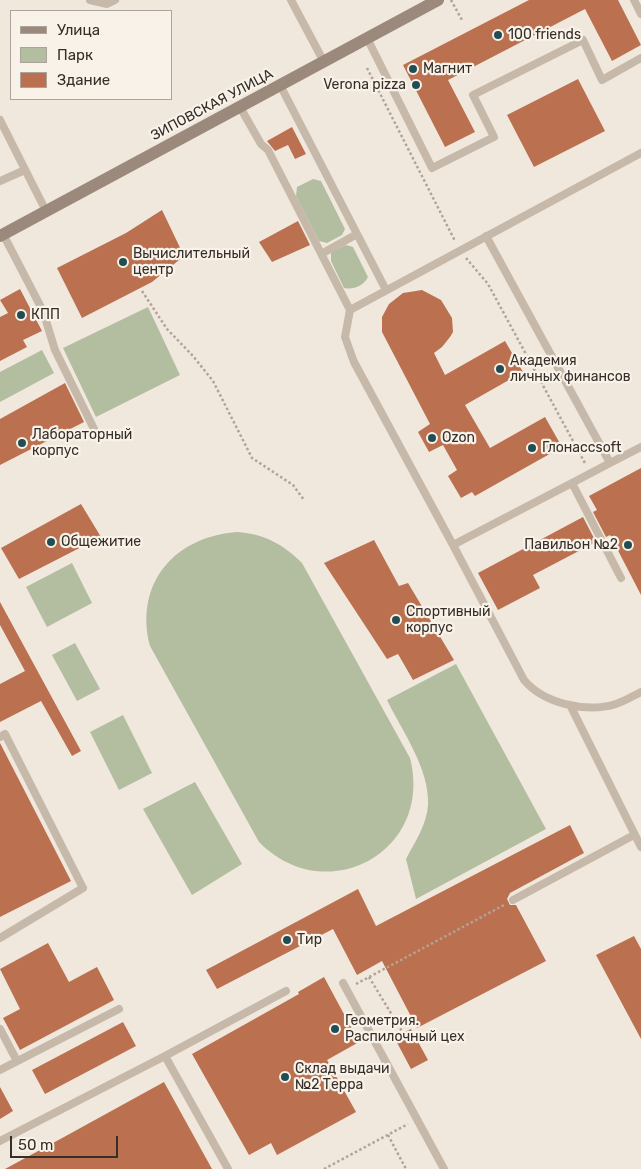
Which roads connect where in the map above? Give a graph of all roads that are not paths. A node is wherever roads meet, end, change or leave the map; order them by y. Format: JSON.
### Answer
{"nodes":[{"id":1,"x":90,"y":0,"type":"edge"},
{"id":2,"x":115,"y":0,"type":"edge"},
{"id":3,"x":291,"y":0,"type":"edge"},
{"id":4,"x":438,"y":0,"type":"edge"},
{"id":5,"x":634,"y":0,"type":"edge"},
{"id":6,"x":641,"y":14,"type":"edge"},
{"id":7,"x":367,"y":38,"type":"junction"},
{"id":8,"x":641,"y":58,"type":"edge"},
{"id":9,"x":324,"y":62,"type":"junction"},
{"id":10,"x":280,"y":85,"type":"junction"},
{"id":11,"x":240,"y":107,"type":"junction"},
{"id":12,"x":0,"y":120,"type":"edge"},
{"id":13,"x":641,"y":153,"type":"edge"},
{"id":14,"x":25,"y":170,"type":"junction"},
{"id":15,"x":0,"y":182,"type":"edge"},
{"id":16,"x":46,"y":211,"type":"junction"},
{"id":17,"x":357,"y":234,"type":"junction"},
{"id":18,"x":2,"y":235,"type":"edge"},
{"id":19,"x":486,"y":236,"type":"junction"},
{"id":20,"x":322,"y":253,"type":"junction"},
{"id":21,"x":386,"y":290,"type":"junction"},
{"id":22,"x":350,"y":310,"type":"junction"},
{"id":23,"x":95,"y":431,"type":"dead end"},
{"id":24,"x":641,"y":447,"type":"edge"},
{"id":25,"x":610,"y":463,"type":"junction"},
{"id":26,"x":572,"y":483,"type":"junction"},
{"id":27,"x":453,"y":544,"type":"junction"},
{"id":28,"x":621,"y":578,"type":"dead end"},
{"id":29,"x":641,"y":692,"type":"edge"},
{"id":30,"x":570,"y":705,"type":"junction"},
{"id":31,"x":0,"y":737,"type":"edge"},
{"id":32,"x":634,"y":835,"type":"junction"},
{"id":33,"x":641,"y":847,"type":"edge"},
{"id":34,"x":513,"y":900,"type":"road end"},
{"id":35,"x":0,"y":938,"type":"edge"},
{"id":36,"x":344,"y":986,"type":"road end"},
{"id":37,"x":286,"y":991,"type":"dead end"},
{"id":38,"x":119,"y":1008,"type":"dead end"},
{"id":39,"x":0,"y":1029,"type":"edge"},
{"id":40,"x":165,"y":1056,"type":"junction"},
{"id":41,"x":16,"y":1061,"type":"junction"},
{"id":42,"x":0,"y":1070,"type":"edge"},
{"id":43,"x":0,"y":1141,"type":"edge"},
{"id":44,"x":228,"y":1169,"type":"edge"},
{"id":45,"x":444,"y":1169,"type":"edge"}],
"edges":[{"from":1,"to":2,"type":"lane"},
{"from":3,"to":9,"type":"lane"},
{"from":4,"to":7,"type":"street","name":"ЗИПОВСКАЯ УЛИЦА"},
{"from":5,"to":6,"type":"lane"},
{"from":7,"to":8,"type":"lane"},
{"from":7,"to":9,"type":"street","name":"ЗИПОВСКАЯ УЛИЦА"},
{"from":9,"to":10,"type":"street","name":"ЗИПОВСКАЯ УЛИЦА"},
{"from":10,"to":11,"type":"street","name":"ЗИПОВСКАЯ УЛИЦА"},
{"from":10,"to":17,"type":"lane"},
{"from":11,"to":16,"type":"street","name":"ЗИПОВСКАЯ УЛИЦА"},
{"from":11,"to":20,"type":"lane"},
{"from":12,"to":14,"type":"lane"},
{"from":13,"to":19,"type":"lane"},
{"from":14,"to":15,"type":"lane"},
{"from":14,"to":16,"type":"lane"},
{"from":16,"to":18,"type":"street","name":"ЗИПОВСКАЯ УЛИЦА"},
{"from":17,"to":20,"type":"lane"},
{"from":17,"to":21,"type":"lane"},
{"from":18,"to":23,"type":"lane"},
{"from":19,"to":21,"type":"lane"},
{"from":19,"to":25,"type":"lane"},
{"from":20,"to":22,"type":"lane"},
{"from":21,"to":22,"type":"lane"},
{"from":22,"to":27,"type":"lane"},
{"from":24,"to":25,"type":"lane"},
{"from":25,"to":26,"type":"lane"},
{"from":26,"to":27,"type":"lane"},
{"from":26,"to":28,"type":"lane"},
{"from":27,"to":30,"type":"lane"},
{"from":29,"to":30,"type":"lane"},
{"from":30,"to":32,"type":"lane"},
{"from":31,"to":35,"type":"lane"},
{"from":32,"to":33,"type":"lane"},
{"from":32,"to":34,"type":"lane"},
{"from":36,"to":45,"type":"lane"},
{"from":37,"to":40,"type":"lane"},
{"from":38,"to":41,"type":"lane"},
{"from":39,"to":41,"type":"lane"},
{"from":40,"to":43,"type":"lane"},
{"from":40,"to":44,"type":"lane"},
{"from":41,"to":42,"type":"lane"}]}
